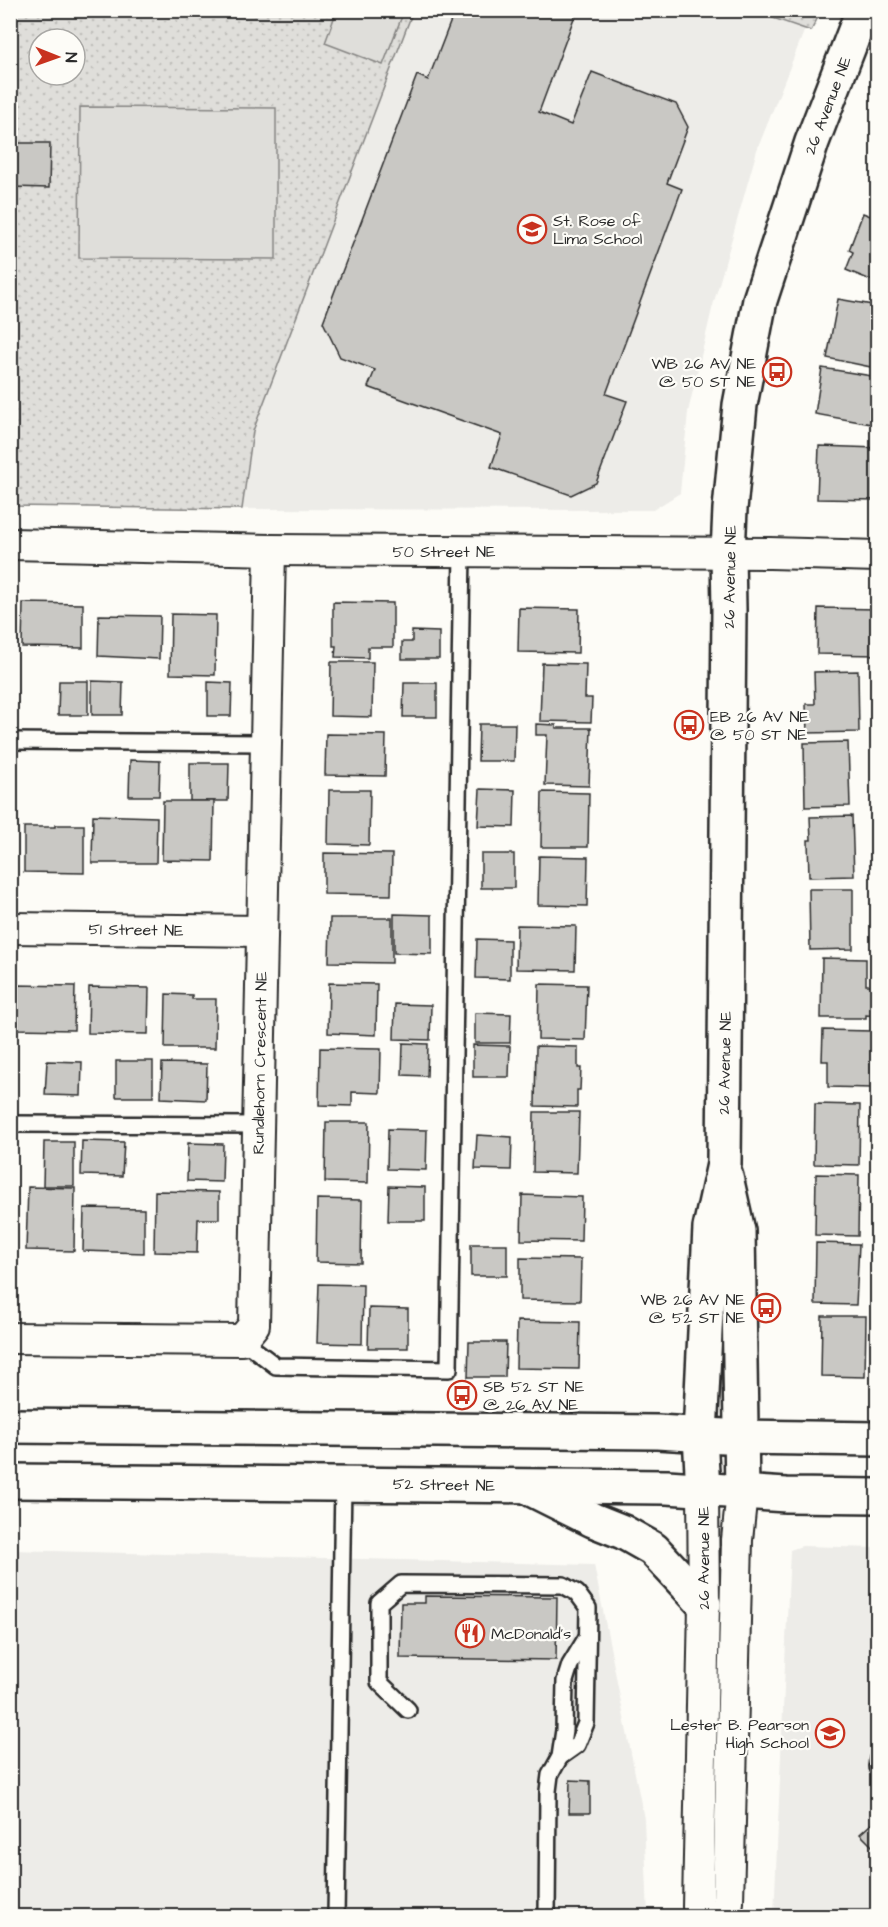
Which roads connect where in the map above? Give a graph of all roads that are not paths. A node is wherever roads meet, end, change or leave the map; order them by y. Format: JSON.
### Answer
{"nodes":[{"id":1,"x":863,"y":10,"type":"edge"},
{"id":2,"x":10,"y":544,"type":"edge"},
{"id":3,"x":270,"y":550,"type":"junction"},
{"id":4,"x":462,"y":551,"type":"junction"},
{"id":5,"x":728,"y":553,"type":"junction"},
{"id":6,"x":878,"y":556,"type":"edge"},
{"id":7,"x":10,"y":741,"type":"edge"},
{"id":8,"x":266,"y":743,"type":"junction"},
{"id":9,"x":10,"y":928,"type":"edge"},
{"id":10,"x":262,"y":931,"type":"junction"},
{"id":11,"x":10,"y":1124,"type":"edge"},
{"id":12,"x":258,"y":1125,"type":"junction"},
{"id":13,"x":723,"y":1164,"type":"junction"},
{"id":14,"x":10,"y":1338,"type":"edge"},
{"id":15,"x":242,"y":1340,"type":"junction"},
{"id":16,"x":10,"y":1426,"type":"edge"},
{"id":17,"x":700,"y":1435,"type":"junction"},
{"id":18,"x":741,"y":1437,"type":"junction"},
{"id":19,"x":878,"y":1439,"type":"edge"},
{"id":20,"x":10,"y":1481,"type":"edge"},
{"id":21,"x":343,"y":1484,"type":"junction"},
{"id":22,"x":523,"y":1485,"type":"junction"},
{"id":23,"x":703,"y":1491,"type":"junction"},
{"id":24,"x":742,"y":1492,"type":"junction"},
{"id":25,"x":878,"y":1496,"type":"edge"},
{"id":26,"x":704,"y":1604,"type":"junction"},
{"id":27,"x":587,"y":1636,"type":"junction"},
{"id":28,"x":408,"y":1710,"type":"dead end"},
{"id":29,"x":560,"y":1757,"type":"junction"},
{"id":30,"x":878,"y":1758,"type":"edge"},
{"id":31,"x":877,"y":1767,"type":"edge"},
{"id":32,"x":336,"y":1917,"type":"edge"},
{"id":33,"x":547,"y":1917,"type":"edge"},
{"id":34,"x":702,"y":1917,"type":"edge"},
{"id":35,"x":724,"y":1917,"type":"edge"}],
"edges":[{"from":1,"to":5,"type":"main road","name":"26 Avenue NE"},
{"from":2,"to":3,"type":"street","name":"50 Street NE"},
{"from":3,"to":4,"type":"street","name":"50 Street NE"},
{"from":3,"to":8,"type":"street","name":"Rundlehorn Crescent NE"},
{"from":4,"to":5,"type":"street","name":"50 Street NE"},
{"from":4,"to":15,"type":"lane"},
{"from":5,"to":6,"type":"street","name":"50 Street NE"},
{"from":5,"to":13,"type":"main road","name":"26 Avenue NE"},
{"from":7,"to":8,"type":"lane"},
{"from":8,"to":10,"type":"street","name":"Rundlehorn Crescent NE"},
{"from":9,"to":10,"type":"street","name":"51 Street NE"},
{"from":10,"to":12,"type":"street","name":"Rundlehorn Crescent NE"},
{"from":11,"to":12,"type":"lane"},
{"from":12,"to":15,"type":"street","name":"Rundlehorn Crescent NE"},
{"from":13,"to":17,"type":"main road","name":"26 Avenue NE"},
{"from":13,"to":18,"type":"main road","name":"26 Avenue NE"},
{"from":14,"to":15,"type":"street"},
{"from":16,"to":17,"type":"main road"},
{"from":17,"to":18,"type":"main road"},
{"from":17,"to":23,"type":"main road","name":"26 Avenue NE"},
{"from":18,"to":19,"type":"main road"},
{"from":18,"to":24,"type":"main road","name":"26 Avenue NE"},
{"from":20,"to":21,"type":"main road","name":"52 Street NE"},
{"from":21,"to":22,"type":"main road","name":"52 Street NE"},
{"from":21,"to":32,"type":"lane"},
{"from":22,"to":23,"type":"main road","name":"52 Street NE"},
{"from":22,"to":26,"type":"main road"},
{"from":23,"to":24,"type":"main road","name":"52 Street NE"},
{"from":23,"to":26,"type":"street","name":"26 Avenue NE"},
{"from":24,"to":25,"type":"main road","name":"52 Street NE"},
{"from":24,"to":35,"type":"street","name":"26 Avenue NE"},
{"from":26,"to":34,"type":"street","name":"26 Avenue NE"},
{"from":27,"to":28,"type":"lane"},
{"from":27,"to":29,"type":"lane"},
{"from":27,"to":29,"type":"lane"},
{"from":29,"to":33,"type":"lane"},
{"from":30,"to":31,"type":"lane"}]}
